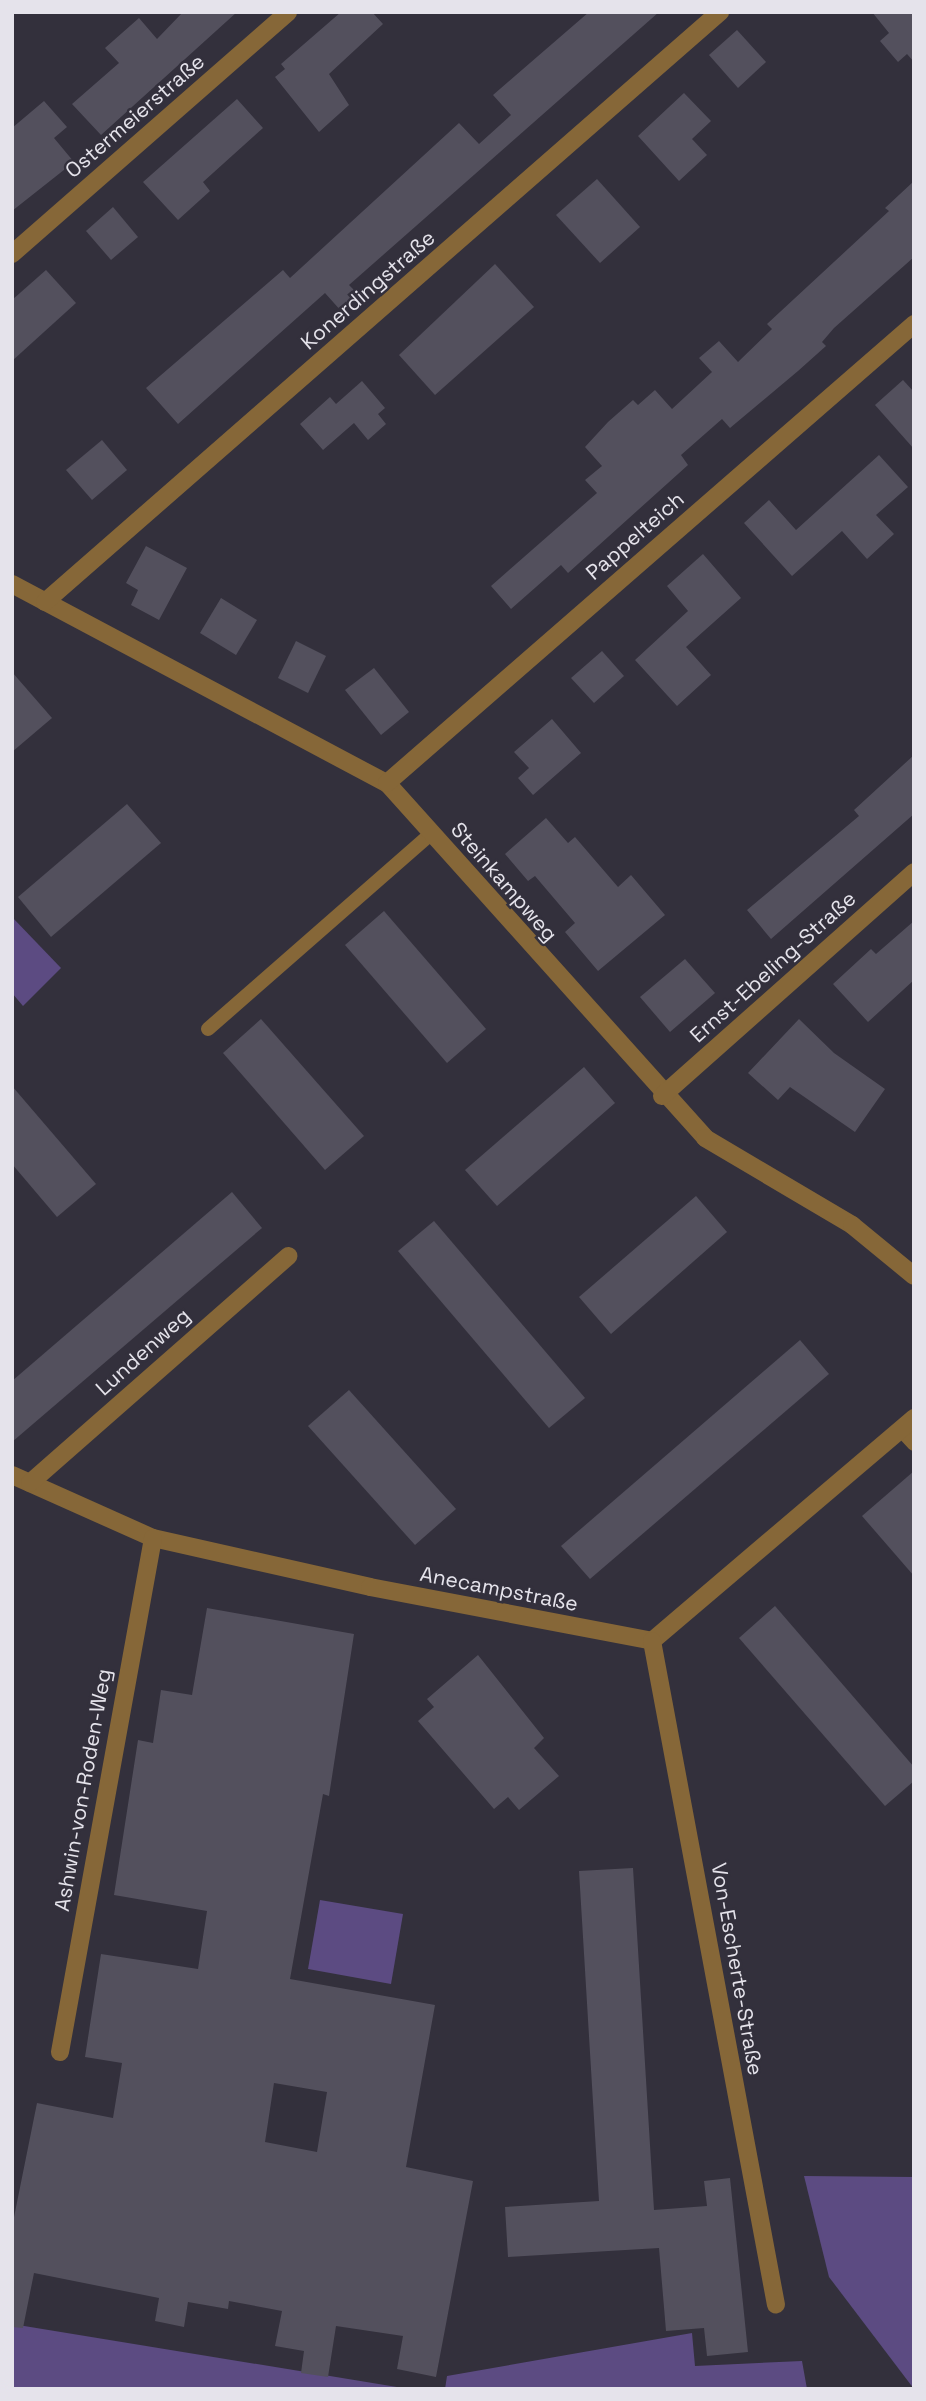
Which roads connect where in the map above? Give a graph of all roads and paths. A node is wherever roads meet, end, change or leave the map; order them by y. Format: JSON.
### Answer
{"nodes":[{"id":1,"x":288,"y":12,"type":"edge"},
{"id":2,"x":720,"y":12,"type":"edge"},
{"id":3,"x":12,"y":254,"type":"edge"},
{"id":4,"x":914,"y":324,"type":"edge"},
{"id":5,"x":12,"y":584,"type":"edge"},
{"id":6,"x":45,"y":602,"type":"junction"},
{"id":7,"x":387,"y":783,"type":"junction"},
{"id":8,"x":431,"y":834,"type":"junction"},
{"id":9,"x":914,"y":872,"type":"edge"},
{"id":10,"x":208,"y":1028,"type":"dead end"},
{"id":11,"x":662,"y":1096,"type":"junction"},
{"id":12,"x":288,"y":1256,"type":"dead end"},
{"id":13,"x":914,"y":1276,"type":"edge"},
{"id":14,"x":908,"y":1424,"type":"edge"},
{"id":15,"x":914,"y":1444,"type":"edge"},
{"id":16,"x":12,"y":1475,"type":"edge"},
{"id":17,"x":30,"y":1483,"type":"junction"},
{"id":18,"x":153,"y":1538,"type":"junction"},
{"id":19,"x":652,"y":1641,"type":"junction"},
{"id":20,"x":60,"y":2052,"type":"dead end"},
{"id":21,"x":776,"y":2305,"type":"dead end"}],
"edges":[{"from":1,"to":3,"type":"street","name":"Ostermeierstraße"},
{"from":2,"to":6,"type":"street","name":"Konerdingstraße"},
{"from":4,"to":7,"type":"street","name":"Pappelteich"},
{"from":5,"to":6,"type":"street","name":"Steinkampweg"},
{"from":6,"to":7,"type":"street","name":"Steinkampweg"},
{"from":7,"to":8,"type":"street","name":"Steinkampweg"},
{"from":8,"to":10,"type":"lane"},
{"from":8,"to":11,"type":"street","name":"Steinkampweg"},
{"from":9,"to":11,"type":"street","name":"Ernst-Ebeling-Straße"},
{"from":11,"to":13,"type":"street","name":"Steinkampweg"},
{"from":12,"to":17,"type":"street","name":"Lundenweg"},
{"from":14,"to":15,"type":"lane"},
{"from":14,"to":19,"type":"street"},
{"from":16,"to":17,"type":"street","name":"Anecampstraße"},
{"from":17,"to":18,"type":"street","name":"Anecampstraße"},
{"from":18,"to":19,"type":"street","name":"Anecampstraße"},
{"from":18,"to":20,"type":"street","name":"Ashwin-von-Roden-Weg"},
{"from":19,"to":21,"type":"street","name":"Von-Escherte-Straße"}]}
